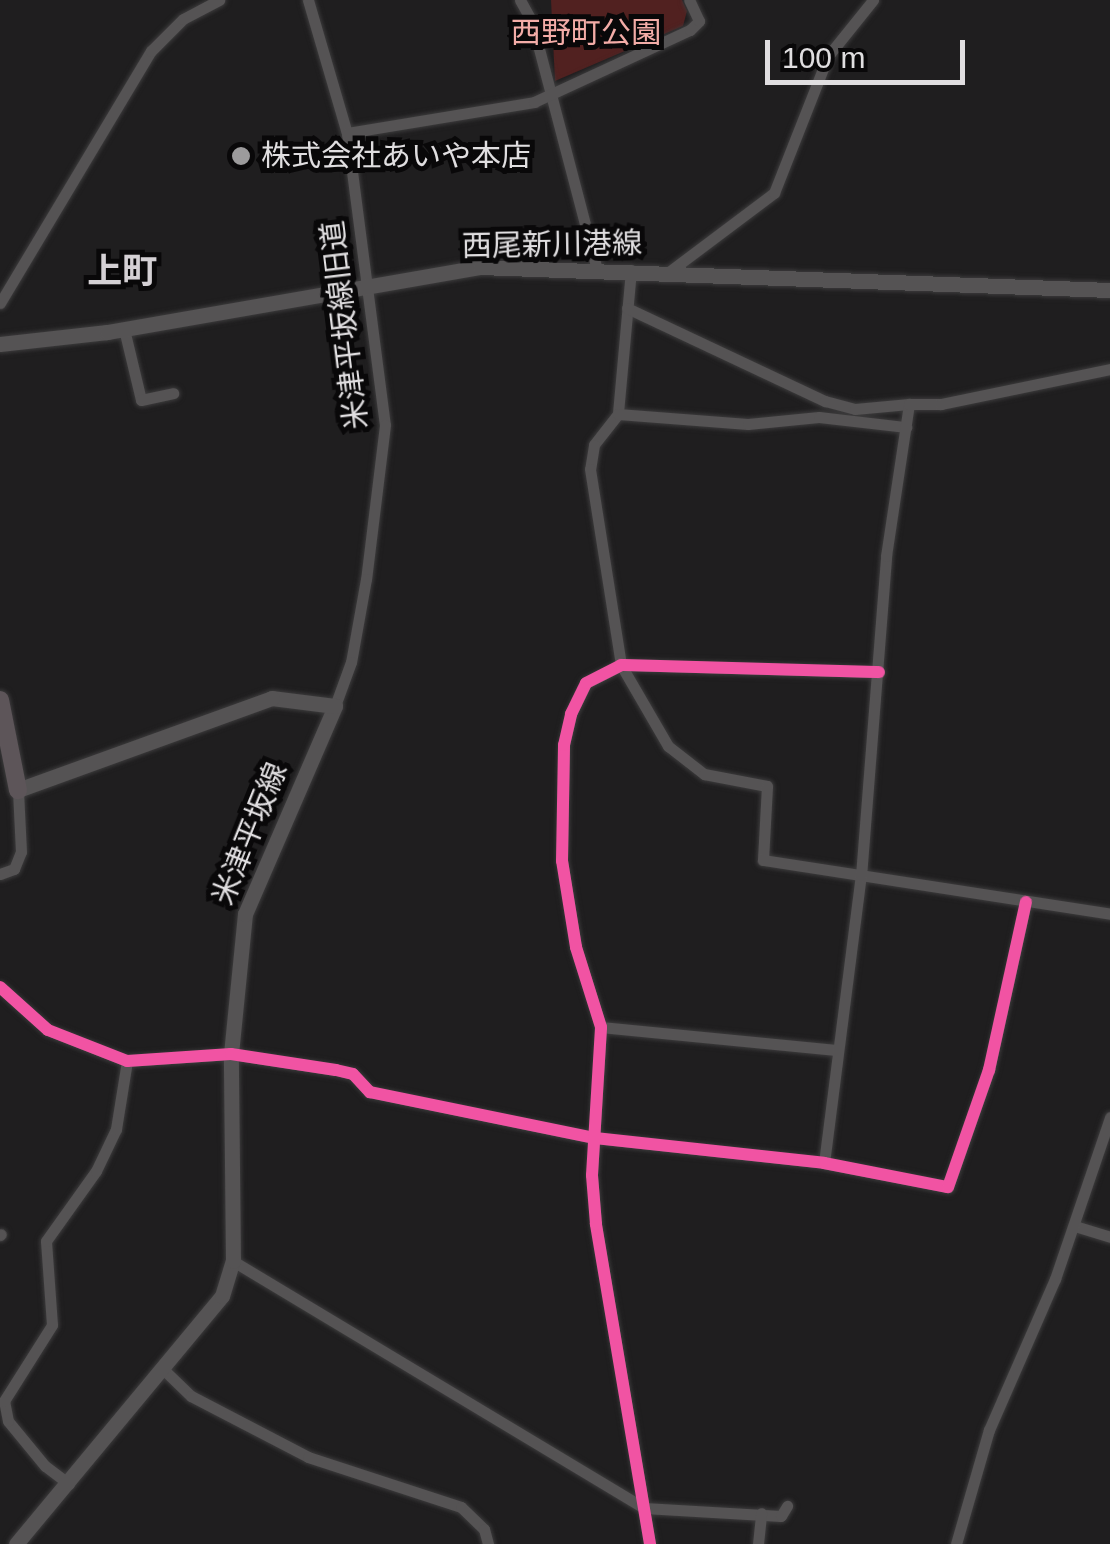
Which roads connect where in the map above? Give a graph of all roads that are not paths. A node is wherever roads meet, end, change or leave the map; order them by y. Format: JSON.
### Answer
{"nodes":[{"id":1,"x":220,"y":0,"type":"edge"},
{"id":2,"x":308,"y":0,"type":"edge"},
{"id":3,"x":520,"y":0,"type":"edge"},
{"id":4,"x":689,"y":0,"type":"edge"},
{"id":5,"x":873,"y":0,"type":"edge"},
{"id":6,"x":550,"y":95,"type":"junction"},
{"id":7,"x":347,"y":133,"type":"junction"},
{"id":8,"x":597,"y":270,"type":"junction"},
{"id":9,"x":631,"y":270,"type":"junction"},
{"id":10,"x":670,"y":272,"type":"junction"},
{"id":11,"x":367,"y":290,"type":"junction"},
{"id":12,"x":1110,"y":290,"type":"edge"},
{"id":13,"x":0,"y":303,"type":"edge"},
{"id":14,"x":628,"y":308,"type":"junction"},
{"id":15,"x":124,"y":329,"type":"junction"},
{"id":16,"x":0,"y":344,"type":"edge"},
{"id":17,"x":1110,"y":369,"type":"edge"},
{"id":18,"x":173,"y":393,"type":"dead end"},
{"id":19,"x":909,"y":404,"type":"junction"},
{"id":20,"x":618,"y":414,"type":"junction"},
{"id":21,"x":906,"y":426,"type":"junction"},
{"id":22,"x":621,"y":664,"type":"junction"},
{"id":23,"x":879,"y":672,"type":"junction"},
{"id":24,"x":0,"y":700,"type":"edge"},
{"id":25,"x":335,"y":706,"type":"junction"},
{"id":26,"x":3,"y":730,"type":"edge"},
{"id":27,"x":18,"y":790,"type":"junction"},
{"id":28,"x":0,"y":874,"type":"edge"},
{"id":29,"x":862,"y":876,"type":"junction"},
{"id":30,"x":1026,"y":902,"type":"junction"},
{"id":31,"x":1110,"y":914,"type":"edge"},
{"id":32,"x":0,"y":987,"type":"edge"},
{"id":33,"x":602,"y":1028,"type":"junction"},
{"id":34,"x":836,"y":1050,"type":"junction"},
{"id":35,"x":232,"y":1054,"type":"junction"},
{"id":36,"x":127,"y":1061,"type":"junction"},
{"id":37,"x":1110,"y":1118,"type":"edge"},
{"id":38,"x":595,"y":1138,"type":"junction"},
{"id":39,"x":824,"y":1163,"type":"junction"},
{"id":40,"x":1075,"y":1226,"type":"junction"},
{"id":41,"x":1110,"y":1237,"type":"edge"},
{"id":42,"x":233,"y":1262,"type":"junction"},
{"id":43,"x":165,"y":1372,"type":"junction"},
{"id":44,"x":69,"y":1484,"type":"junction"},
{"id":45,"x":787,"y":1506,"type":"dead end"},
{"id":46,"x":644,"y":1508,"type":"junction"},
{"id":47,"x":761,"y":1514,"type":"junction"},
{"id":48,"x":16,"y":1544,"type":"edge"},
{"id":49,"x":488,"y":1544,"type":"edge"},
{"id":50,"x":650,"y":1544,"type":"edge"},
{"id":51,"x":758,"y":1544,"type":"edge"},
{"id":52,"x":956,"y":1544,"type":"edge"}],
"edges":[{"from":1,"to":13,"type":"street"},
{"from":2,"to":7,"type":"street","name":"米津平坂線旧道"},
{"from":3,"to":6,"type":"street"},
{"from":4,"to":6,"type":"street"},
{"from":5,"to":10,"type":"street"},
{"from":6,"to":7,"type":"street"},
{"from":6,"to":8,"type":"street"},
{"from":7,"to":11,"type":"street","name":"米津平坂線旧道"},
{"from":8,"to":9,"type":"main road","name":"西尾新川港線"},
{"from":8,"to":11,"type":"main road","name":"西尾新川港線"},
{"from":9,"to":10,"type":"main road","name":"西尾新川港線"},
{"from":9,"to":14,"type":"street"},
{"from":10,"to":12,"type":"main road","name":"西尾新川港線"},
{"from":11,"to":15,"type":"main road","name":"西尾新川港線"},
{"from":11,"to":25,"type":"street","name":"米津平坂線旧道"},
{"from":14,"to":19,"type":"street"},
{"from":14,"to":20,"type":"street"},
{"from":15,"to":16,"type":"main road","name":"西尾新川港線"},
{"from":15,"to":18,"type":"street"},
{"from":17,"to":19,"type":"street"},
{"from":19,"to":21,"type":"street"},
{"from":20,"to":21,"type":"street"},
{"from":20,"to":22,"type":"street"},
{"from":21,"to":23,"type":"street"},
{"from":22,"to":23,"type":"street"},
{"from":22,"to":29,"type":"street"},
{"from":22,"to":33,"type":"street"},
{"from":23,"to":29,"type":"street"},
{"from":24,"to":26,"type":"main road"},
{"from":25,"to":27,"type":"main road"},
{"from":25,"to":35,"type":"main road","name":"米津平坂線"},
{"from":26,"to":27,"type":"main road"},
{"from":27,"to":28,"type":"street"},
{"from":29,"to":30,"type":"street"},
{"from":29,"to":34,"type":"street"},
{"from":30,"to":31,"type":"street"},
{"from":30,"to":39,"type":"street"},
{"from":32,"to":36,"type":"street"},
{"from":33,"to":34,"type":"street"},
{"from":33,"to":38,"type":"street"},
{"from":34,"to":39,"type":"street"},
{"from":35,"to":36,"type":"street"},
{"from":35,"to":38,"type":"street"},
{"from":35,"to":42,"type":"main road","name":"米津平坂線"},
{"from":36,"to":44,"type":"street"},
{"from":37,"to":40,"type":"street"},
{"from":38,"to":39,"type":"street"},
{"from":38,"to":46,"type":"street"},
{"from":40,"to":41,"type":"street"},
{"from":40,"to":52,"type":"street"},
{"from":42,"to":43,"type":"main road","name":"米津平坂線"},
{"from":42,"to":46,"type":"street"},
{"from":43,"to":44,"type":"main road","name":"米津平坂線"},
{"from":43,"to":49,"type":"street"},
{"from":44,"to":48,"type":"main road","name":"米津平坂線"},
{"from":45,"to":47,"type":"street"},
{"from":46,"to":47,"type":"street"},
{"from":46,"to":50,"type":"street"},
{"from":47,"to":51,"type":"street"}]}
